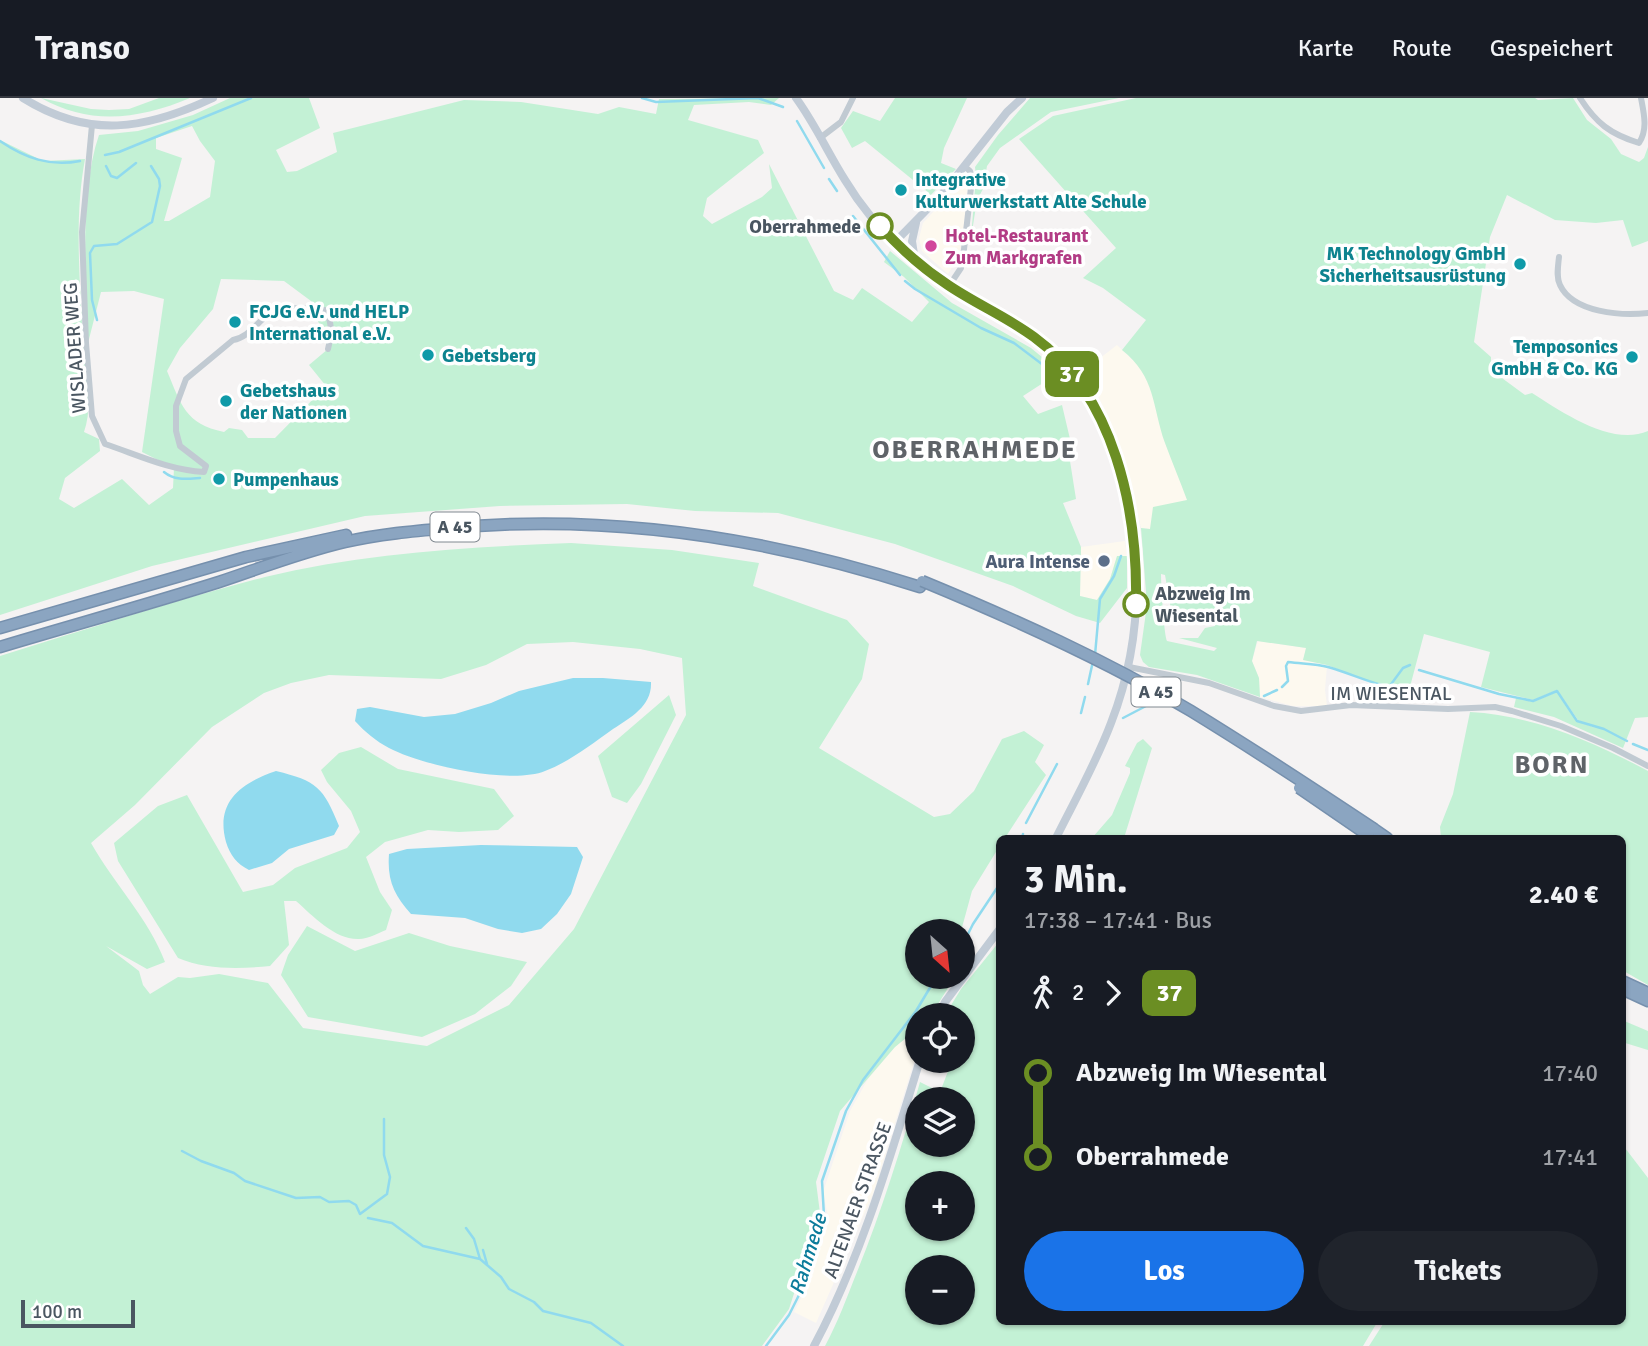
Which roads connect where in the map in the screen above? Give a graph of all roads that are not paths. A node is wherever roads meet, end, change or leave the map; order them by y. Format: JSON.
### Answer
{"nodes":[{"id":1,"x":23,"y":98,"type":"edge"},
{"id":2,"x":213,"y":98,"type":"edge"},
{"id":3,"x":796,"y":98,"type":"edge"},
{"id":4,"x":853,"y":98,"type":"edge"},
{"id":5,"x":1022,"y":98,"type":"edge"},
{"id":6,"x":1580,"y":98,"type":"edge"},
{"id":7,"x":1642,"y":98,"type":"edge"},
{"id":8,"x":92,"y":125,"type":"junction"},
{"id":9,"x":820,"y":138,"type":"junction"},
{"id":10,"x":964,"y":166,"type":"junction"},
{"id":11,"x":916,"y":221,"type":"junction"},
{"id":12,"x":895,"y":242,"type":"junction"},
{"id":13,"x":1559,"y":257,"type":"dead end"},
{"id":14,"x":915,"y":261,"type":"junction"},
{"id":15,"x":949,"y":286,"type":"junction"},
{"id":16,"x":1648,"y":313,"type":"edge"},
{"id":17,"x":328,"y":348,"type":"dead end"},
{"id":18,"x":921,"y":584,"type":"junction"},
{"id":19,"x":0,"y":628,"type":"edge"},
{"id":20,"x":0,"y":647,"type":"edge"},
{"id":21,"x":1129,"y":667,"type":"junction"},
{"id":22,"x":1648,"y":766,"type":"edge"},
{"id":23,"x":1057,"y":835,"type":"edge"},
{"id":24,"x":1372,"y":835,"type":"edge"},
{"id":25,"x":996,"y":934,"type":"edge"},
{"id":26,"x":1626,"y":983,"type":"edge"},
{"id":27,"x":1626,"y":991,"type":"edge"},
{"id":28,"x":1648,"y":993,"type":"edge"},
{"id":29,"x":1648,"y":1001,"type":"edge"},
{"id":30,"x":945,"y":1003,"type":"edge"},
{"id":31,"x":916,"y":1073,"type":"edge"},
{"id":32,"x":814,"y":1346,"type":"edge"}],
"edges":[{"from":1,"to":8,"type":"main road"},
{"from":2,"to":8,"type":"main road"},
{"from":3,"to":9,"type":"main road"},
{"from":4,"to":9,"type":"street"},
{"from":5,"to":10,"type":"main road"},
{"from":6,"to":7,"type":"street"},
{"from":8,"to":17,"type":"street","name":"WISLADER WEG"},
{"from":9,"to":12,"type":"main road"},
{"from":10,"to":11,"type":"main road"},
{"from":10,"to":15,"type":"street"},
{"from":11,"to":12,"type":"main road"},
{"from":11,"to":14,"type":"main road"},
{"from":12,"to":14,"type":"main road"},
{"from":13,"to":16,"type":"street"},
{"from":14,"to":15,"type":"main road"},
{"from":15,"to":21,"type":"main road"},
{"from":18,"to":19,"type":"highway","number":"A 45"},
{"from":18,"to":20,"type":"highway","number":"A 45"},
{"from":18,"to":24,"type":"highway","number":"A 45","bridge":true},
{"from":21,"to":22,"type":"street","name":"IM WIESENTAL"},
{"from":21,"to":23,"type":"main road"},
{"from":25,"to":30,"type":"main road"},
{"from":26,"to":28,"type":"highway"},
{"from":27,"to":29,"type":"highway"},
{"from":31,"to":32,"type":"main road","name":"ALTENAER STRASSE"}]}
